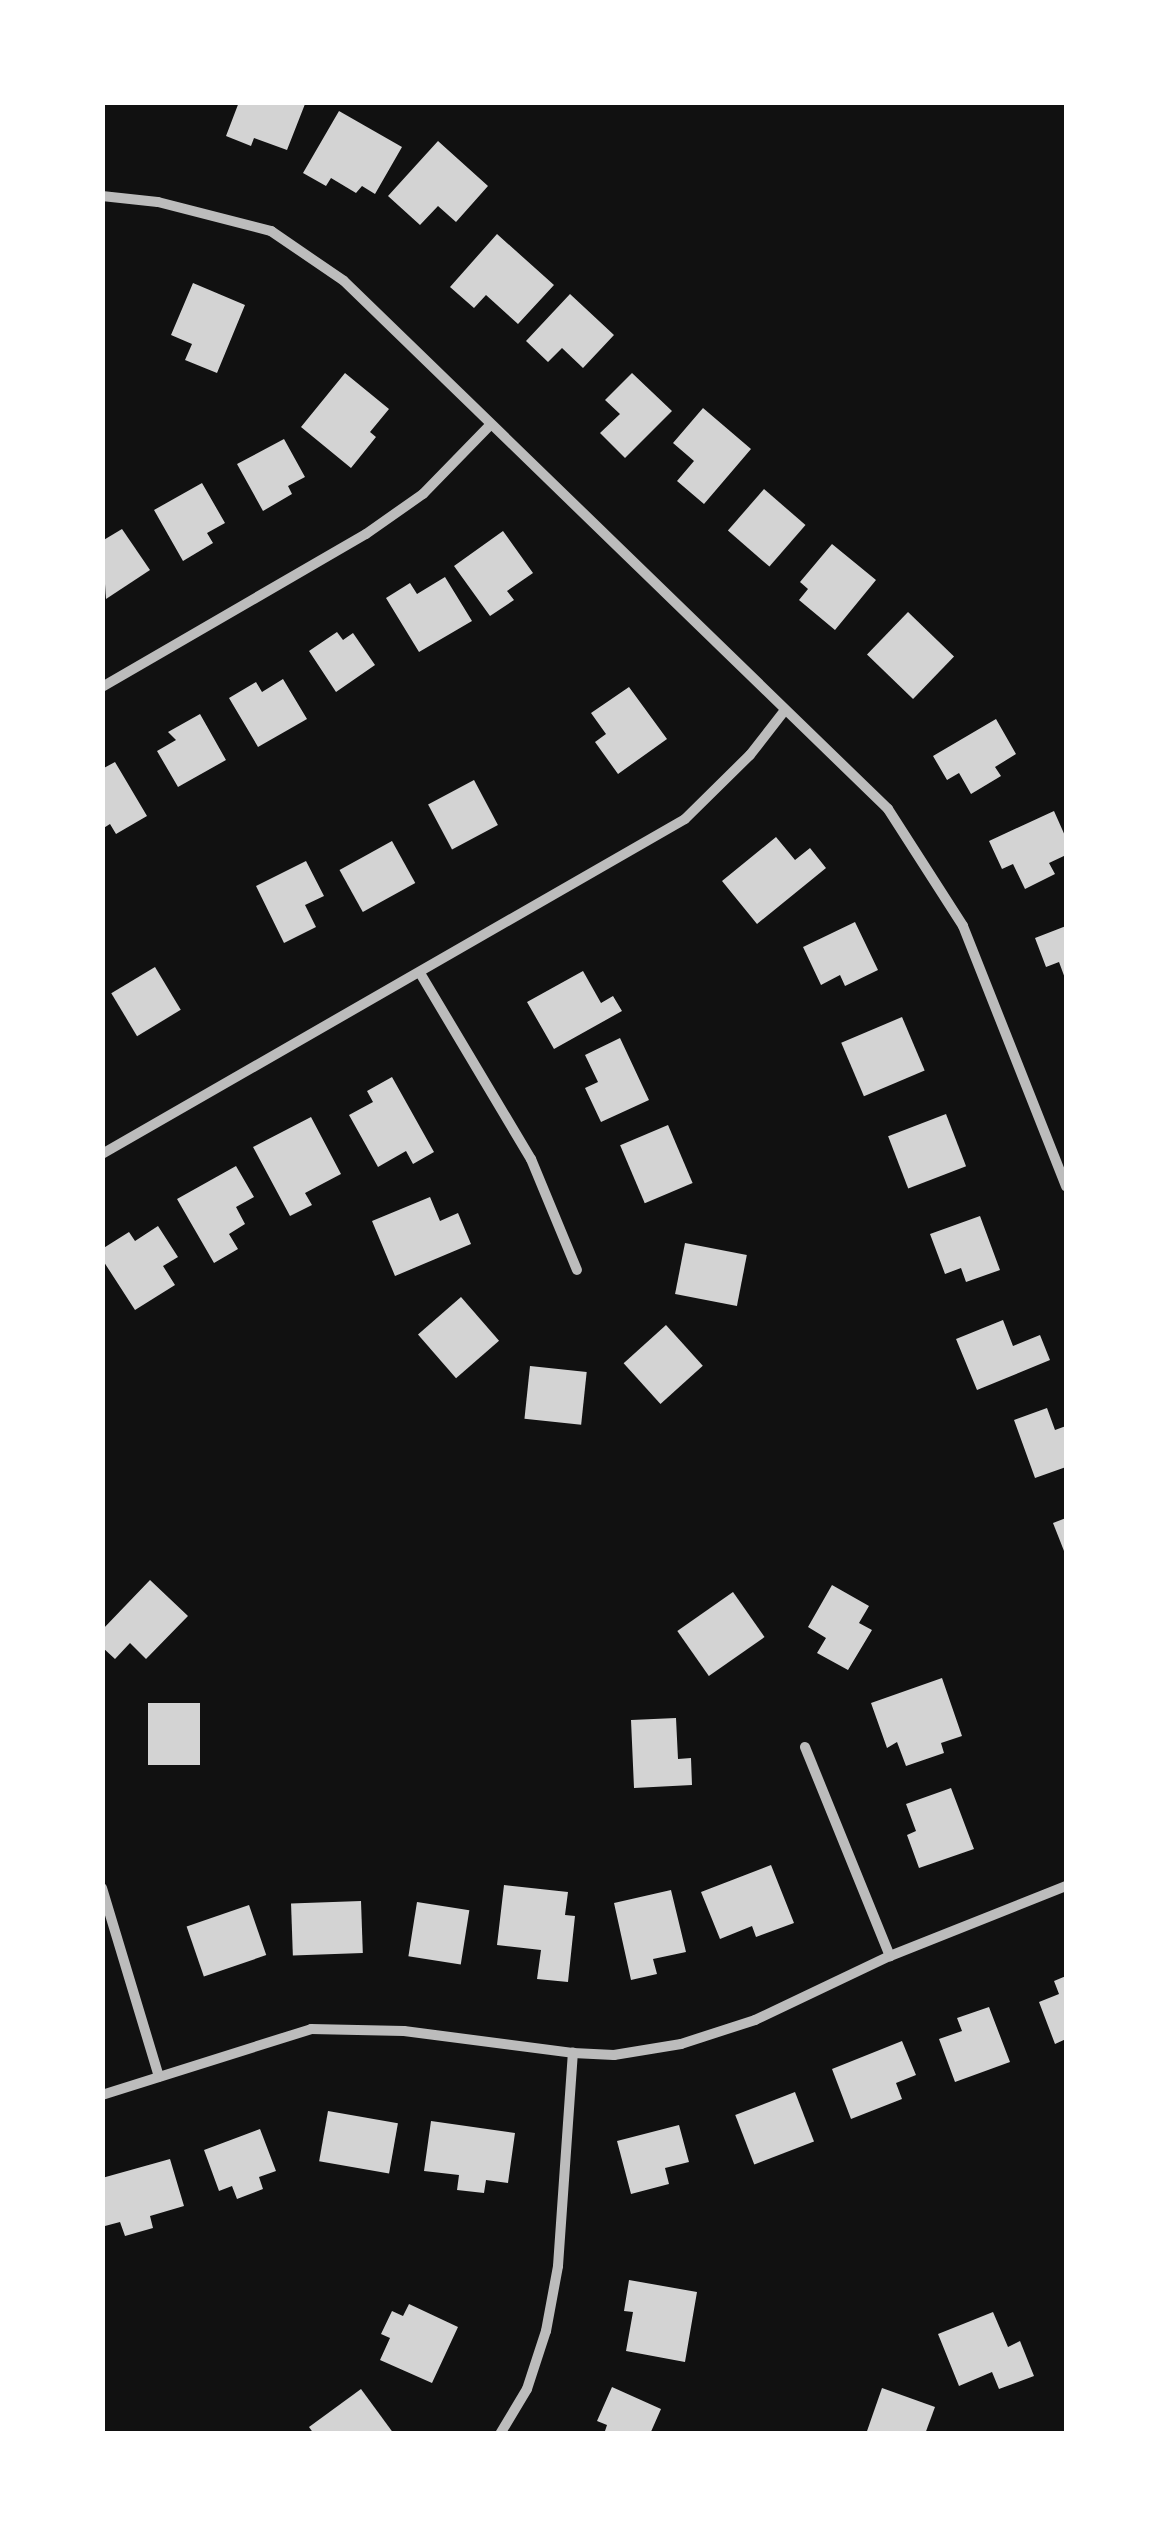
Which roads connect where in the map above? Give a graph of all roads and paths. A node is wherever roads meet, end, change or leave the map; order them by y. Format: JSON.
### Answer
{"nodes":[{"id":1,"x":102,"y":196,"type":"edge"},
{"id":2,"x":490,"y":425,"type":"junction"},
{"id":3,"x":102,"y":687,"type":"edge"},
{"id":4,"x":785,"y":710,"type":"junction"},
{"id":5,"x":420,"y":973,"type":"junction"},
{"id":6,"x":102,"y":1154,"type":"edge"},
{"id":7,"x":1066,"y":1186,"type":"edge"},
{"id":8,"x":577,"y":1270,"type":"dead end"},
{"id":9,"x":805,"y":1747,"type":"dead end"},
{"id":10,"x":1066,"y":1886,"type":"edge"},
{"id":11,"x":102,"y":1888,"type":"edge"},
{"id":12,"x":890,"y":1956,"type":"junction"},
{"id":13,"x":574,"y":2054,"type":"junction"},
{"id":14,"x":159,"y":2077,"type":"junction"},
{"id":15,"x":102,"y":2094,"type":"edge"},
{"id":16,"x":500,"y":2434,"type":"edge"}],
"edges":[{"from":1,"to":2,"type":"street"},
{"from":2,"to":3,"type":"street"},
{"from":2,"to":4,"type":"street"},
{"from":4,"to":5,"type":"street"},
{"from":4,"to":7,"type":"street"},
{"from":5,"to":6,"type":"street"},
{"from":5,"to":8,"type":"street"},
{"from":9,"to":12,"type":"street"},
{"from":10,"to":12,"type":"street"},
{"from":11,"to":14,"type":"street"},
{"from":12,"to":13,"type":"street"},
{"from":13,"to":14,"type":"street"},
{"from":13,"to":16,"type":"street"},
{"from":14,"to":15,"type":"street"}]}
